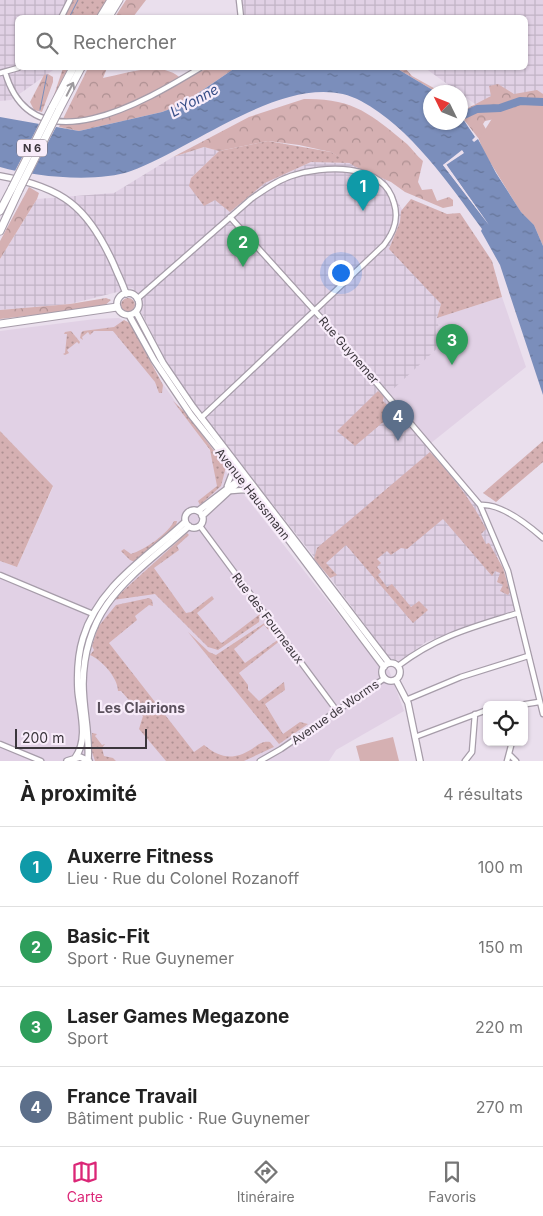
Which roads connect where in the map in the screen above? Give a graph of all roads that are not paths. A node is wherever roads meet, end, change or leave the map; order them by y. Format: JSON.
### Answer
{"nodes":[{"id":1,"x":70,"y":0,"type":"edge"},
{"id":2,"x":111,"y":0,"type":"edge"},
{"id":3,"x":118,"y":0,"type":"edge"},
{"id":4,"x":239,"y":0,"type":"edge"},
{"id":5,"x":62,"y":15,"type":"edge"},
{"id":6,"x":102,"y":15,"type":"edge"},
{"id":7,"x":109,"y":15,"type":"edge"},
{"id":8,"x":241,"y":15,"type":"edge"},
{"id":9,"x":15,"y":69,"type":"edge"},
{"id":10,"x":72,"y":70,"type":"edge"},
{"id":11,"x":80,"y":70,"type":"edge"},
{"id":12,"x":197,"y":70,"type":"edge"},
{"id":13,"x":2,"y":72,"type":"edge"},
{"id":14,"x":56,"y":109,"type":"junction"},
{"id":15,"x":0,"y":176,"type":"edge"},
{"id":16,"x":15,"y":189,"type":"junction"},
{"id":17,"x":1,"y":209,"type":"edge"},
{"id":18,"x":230,"y":217,"type":"junction"},
{"id":19,"x":0,"y":230,"type":"edge"},
{"id":20,"x":126,"y":294,"type":"junction"},
{"id":21,"x":137,"y":299,"type":"junction"},
{"id":22,"x":117,"y":307,"type":"junction"},
{"id":23,"x":315,"y":311,"type":"junction"},
{"id":24,"x":136,"y":312,"type":"junction"},
{"id":25,"x":129,"y":315,"type":"junction"},
{"id":26,"x":0,"y":324,"type":"edge"},
{"id":27,"x":202,"y":418,"type":"junction"},
{"id":28,"x":230,"y":463,"type":"junction"},
{"id":29,"x":243,"y":477,"type":"junction"},
{"id":30,"x":229,"y":489,"type":"junction"},
{"id":31,"x":255,"y":495,"type":"junction"},
{"id":32,"x":480,"y":504,"type":"junction"},
{"id":33,"x":200,"y":513,"type":"junction"},
{"id":34,"x":187,"y":524,"type":"junction"},
{"id":35,"x":200,"y":526,"type":"junction"},
{"id":36,"x":543,"y":538,"type":"edge"},
{"id":37,"x":0,"y":574,"type":"edge"},
{"id":38,"x":518,"y":613,"type":"junction"},
{"id":39,"x":93,"y":614,"type":"junction"},
{"id":40,"x":528,"y":656,"type":"junction"},
{"id":41,"x":387,"y":665,"type":"junction"},
{"id":42,"x":398,"y":666,"type":"junction"},
{"id":43,"x":385,"y":678,"type":"junction"},
{"id":44,"x":396,"y":680,"type":"junction"},
{"id":45,"x":406,"y":700,"type":"junction"},
{"id":46,"x":540,"y":702,"type":"edge"},
{"id":47,"x":337,"y":711,"type":"junction"},
{"id":48,"x":483,"y":711,"type":"edge"},
{"id":49,"x":475,"y":714,"type":"junction"},
{"id":50,"x":543,"y":714,"type":"edge"},
{"id":51,"x":415,"y":737,"type":"junction"},
{"id":52,"x":0,"y":744,"type":"edge"},
{"id":53,"x":511,"y":746,"type":"edge"},
{"id":54,"x":509,"y":754,"type":"junction"},
{"id":55,"x":75,"y":758,"type":"junction"},
{"id":56,"x":41,"y":761,"type":"edge"},
{"id":57,"x":67,"y":761,"type":"edge"},
{"id":58,"x":89,"y":761,"type":"edge"},
{"id":59,"x":260,"y":761,"type":"edge"},
{"id":60,"x":420,"y":761,"type":"edge"},
{"id":61,"x":465,"y":761,"type":"edge"},
{"id":62,"x":507,"y":761,"type":"edge"},
{"id":63,"x":516,"y":761,"type":"edge"}],
"edges":[{"from":1,"to":5,"type":"street"},
{"from":2,"to":6,"type":"main road"},
{"from":3,"to":7,"type":"main road"},
{"from":4,"to":8,"type":"street"},
{"from":9,"to":13,"type":"street"},
{"from":10,"to":14,"type":"main road","number":"N 6"},
{"from":14,"to":11,"type":"main road","number":"N 6","one_way":true},
{"from":12,"to":13,"type":"street"},
{"from":14,"to":16,"type":"main road","number":"N 6","bridge":true},
{"from":15,"to":20,"type":"street"},
{"from":16,"to":17,"type":"main road","number":"N 6"},
{"from":16,"to":19,"type":"main road","number":"N 6"},
{"from":18,"to":21,"type":"street"},
{"from":18,"to":23,"type":"street","name":"Rue Guynemer"},
{"from":18,"to":23,"type":"street"},
{"from":20,"to":21,"type":"street"},
{"from":20,"to":22,"type":"street"},
{"from":21,"to":24,"type":"street"},
{"from":22,"to":25,"type":"street"},
{"from":22,"to":26,"type":"main road"},
{"from":23,"to":27,"type":"street"},
{"from":23,"to":32,"type":"street","name":"Rue Guynemer"},
{"from":24,"to":25,"type":"street"},
{"from":24,"to":27,"type":"street","name":"Avenue Haussmann"},
{"from":25,"to":28,"type":"street","name":"Avenue Haussmann"},
{"from":27,"to":29,"type":"street","name":"Avenue Haussmann"},
{"from":28,"to":29,"type":"street","name":"Avenue Haussmann"},
{"from":28,"to":30,"type":"street"},
{"from":29,"to":30,"type":"street"},
{"from":29,"to":31,"type":"street","name":"Avenue Haussmann"},
{"from":29,"to":41,"type":"street","name":"Avenue Haussmann"},
{"from":30,"to":31,"type":"street"},
{"from":30,"to":33,"type":"street"},
{"from":31,"to":41,"type":"street","name":"Avenue Haussmann"},
{"from":32,"to":36,"type":"street"},
{"from":32,"to":38,"type":"street","name":"Rue Guynemer"},
{"from":33,"to":34,"type":"street"},
{"from":33,"to":35,"type":"street"},
{"from":34,"to":35,"type":"street"},
{"from":34,"to":39,"type":"street"},
{"from":34,"to":58,"type":"street"},
{"from":35,"to":47,"type":"street","name":"Rue des Fourneaux"},
{"from":37,"to":39,"type":"street"},
{"from":38,"to":40,"type":"street","name":"Rue Guynemer"},
{"from":38,"to":42,"type":"street"},
{"from":39,"to":55,"type":"street"},
{"from":40,"to":45,"type":"street"},
{"from":40,"to":46,"type":"street","name":"Rue Guynemer"},
{"from":41,"to":42,"type":"street"},
{"from":41,"to":43,"type":"street"},
{"from":42,"to":44,"type":"street"},
{"from":43,"to":44,"type":"street"},
{"from":43,"to":47,"type":"street","name":"Avenue de Worms"},
{"from":44,"to":45,"type":"street"},
{"from":45,"to":51,"type":"street"},
{"from":46,"to":50,"type":"street","name":"Rue Guynemer"},
{"from":47,"to":59,"type":"street","name":"Avenue de Worms"},
{"from":48,"to":49,"type":"street"},
{"from":49,"to":51,"type":"street"},
{"from":49,"to":61,"type":"street"},
{"from":51,"to":60,"type":"street"},
{"from":52,"to":56,"type":"street"},
{"from":53,"to":54,"type":"street"},
{"from":54,"to":62,"type":"street"},
{"from":54,"to":63,"type":"street"},
{"from":55,"to":57,"type":"street"},
{"from":55,"to":58,"type":"street"}]}
